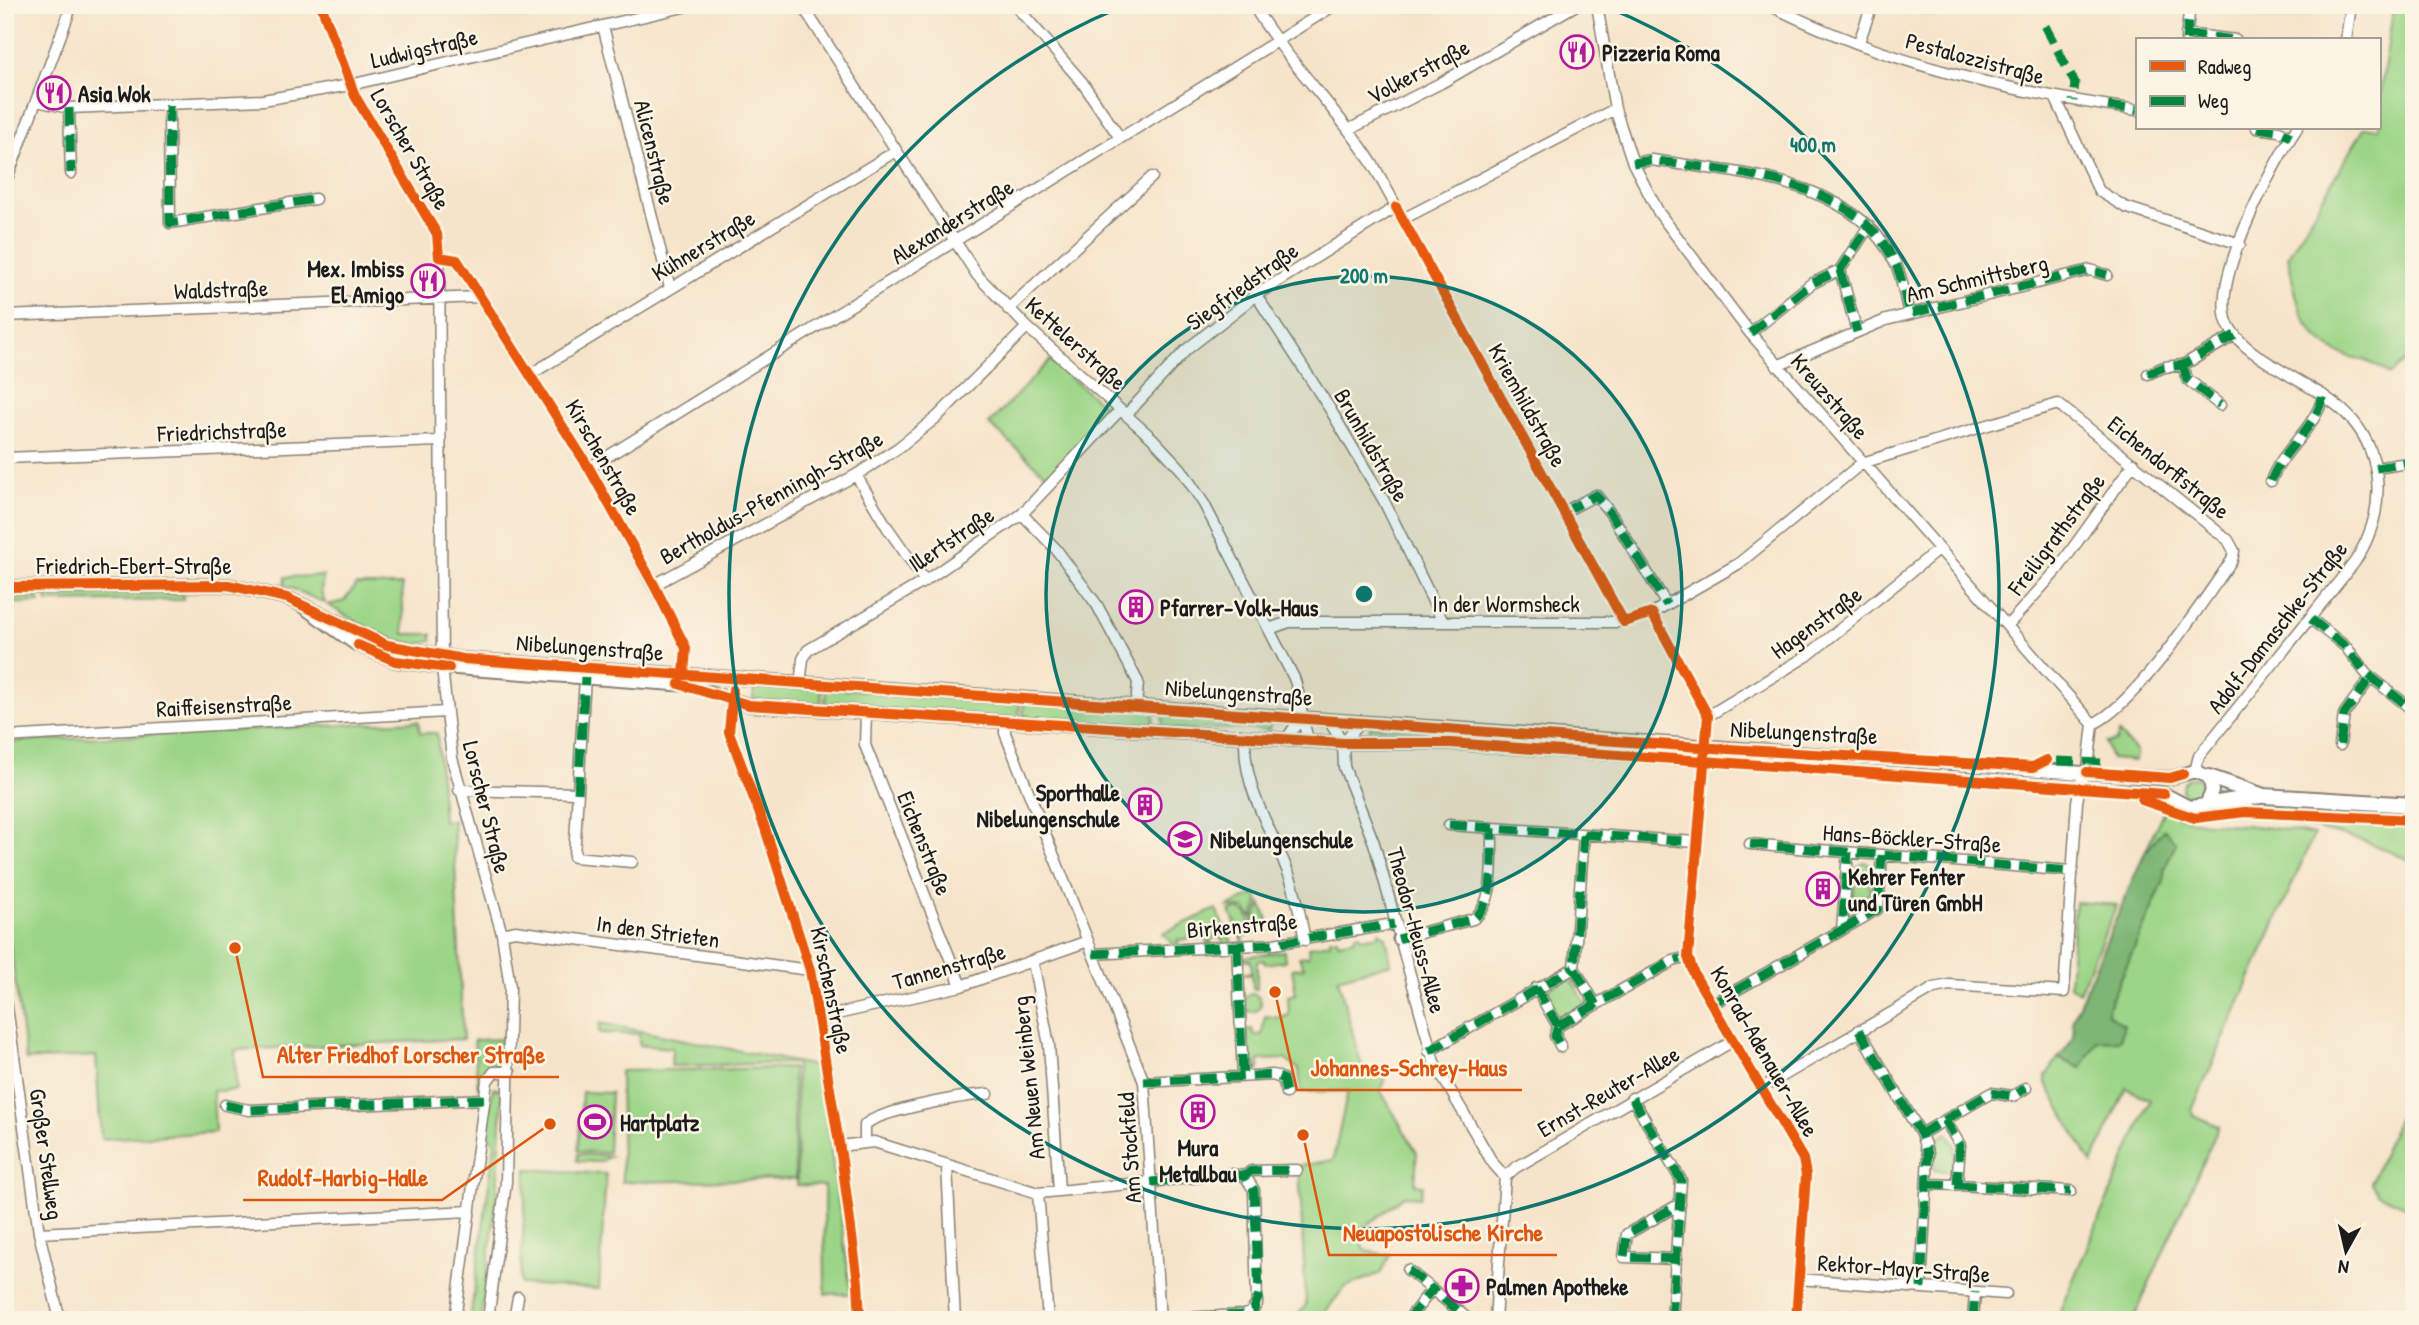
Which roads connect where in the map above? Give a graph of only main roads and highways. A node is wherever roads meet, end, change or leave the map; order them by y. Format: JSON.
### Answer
{"nodes":[{"id":1,"x":2209,"y":777,"type":"road end"},
{"id":2,"x":2264,"y":796,"type":"junction"},
{"id":3,"x":2206,"y":805,"type":"road end"},
{"id":4,"x":2414,"y":805,"type":"edge"}],
"edges":[{"from":1,"to":2,"type":"main road"},
{"from":2,"to":3,"type":"main road"},
{"from":2,"to":4,"type":"main road"}]}
